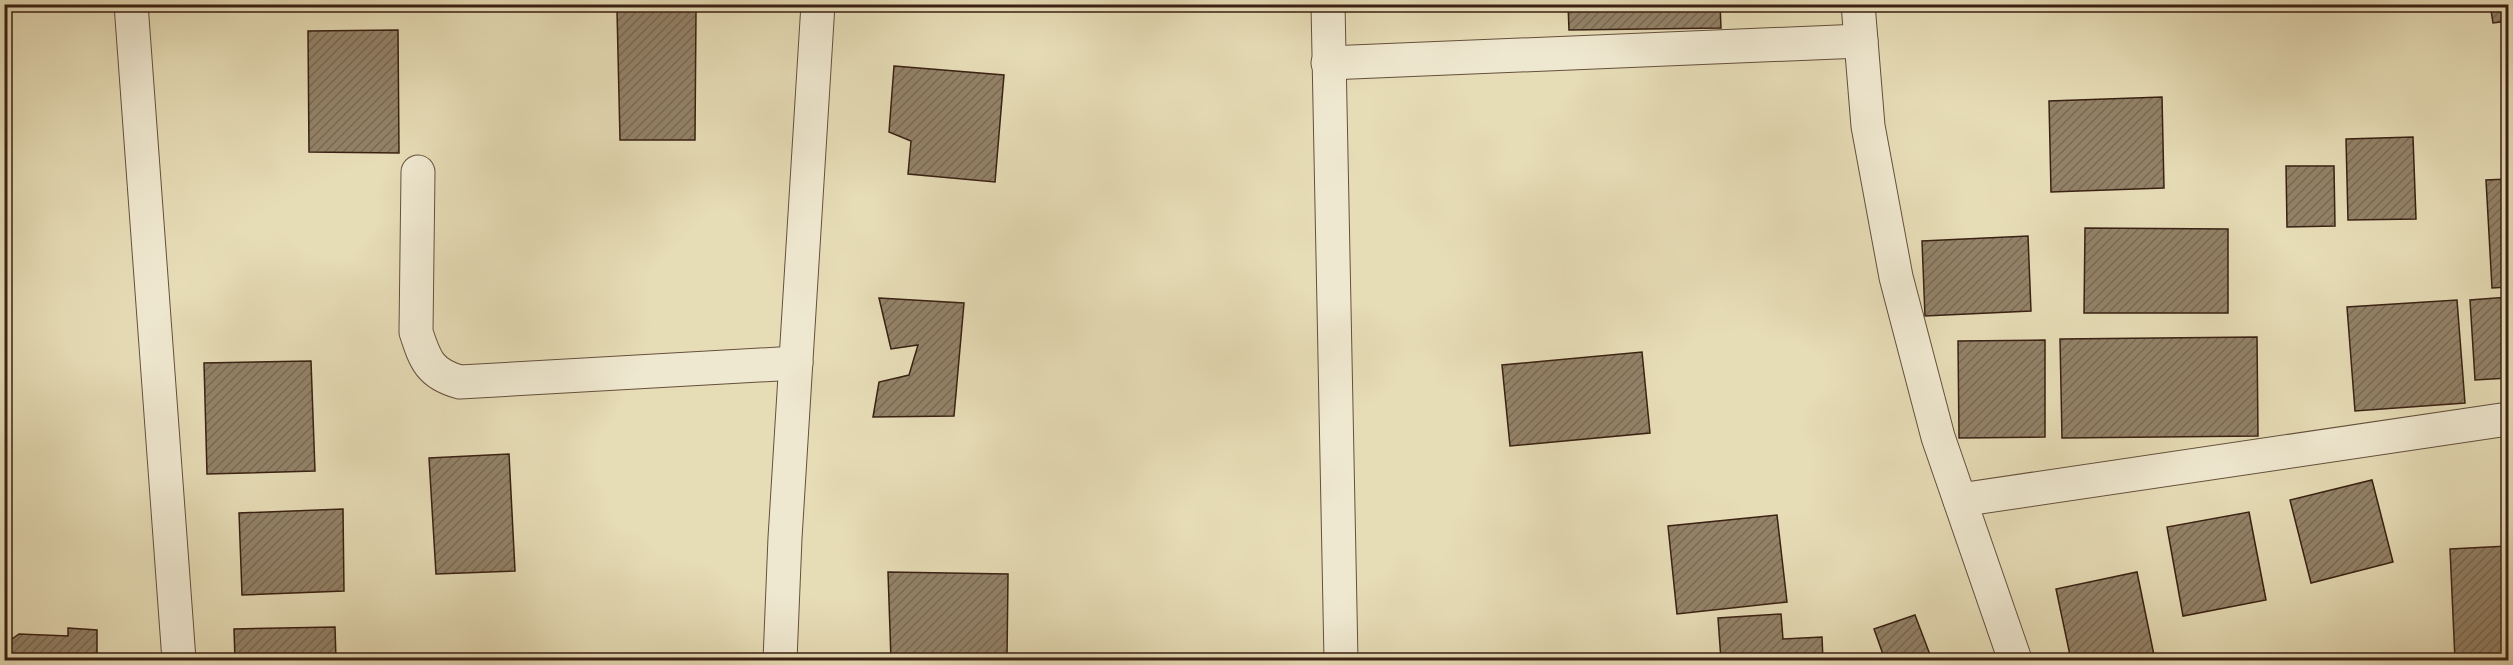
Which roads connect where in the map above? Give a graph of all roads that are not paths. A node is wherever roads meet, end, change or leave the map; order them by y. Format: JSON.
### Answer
{"nodes":[{"id":1,"x":131,"y":4,"type":"edge"},
{"id":2,"x":818,"y":4,"type":"edge"},
{"id":3,"x":1328,"y":4,"type":"edge"},
{"id":4,"x":1858,"y":4,"type":"edge"},
{"id":5,"x":1861,"y":41,"type":"junction"},
{"id":6,"x":1328,"y":63,"type":"junction"},
{"id":7,"x":418,"y":172,"type":"dead end"},
{"id":8,"x":796,"y":363,"type":"junction"},
{"id":9,"x":2508,"y":419,"type":"edge"},
{"id":10,"x":1959,"y":500,"type":"junction"},
{"id":11,"x":179,"y":660,"type":"edge"},
{"id":12,"x":780,"y":660,"type":"edge"},
{"id":13,"x":1341,"y":660,"type":"edge"},
{"id":14,"x":2015,"y":660,"type":"edge"}],
"edges":[{"from":1,"to":11,"type":"street"},
{"from":2,"to":8,"type":"street"},
{"from":3,"to":6,"type":"street"},
{"from":4,"to":5,"type":"street"},
{"from":5,"to":6,"type":"street"},
{"from":5,"to":10,"type":"street"},
{"from":6,"to":13,"type":"street"},
{"from":7,"to":8,"type":"street"},
{"from":8,"to":12,"type":"street"},
{"from":9,"to":10,"type":"street"},
{"from":10,"to":14,"type":"street"}]}
